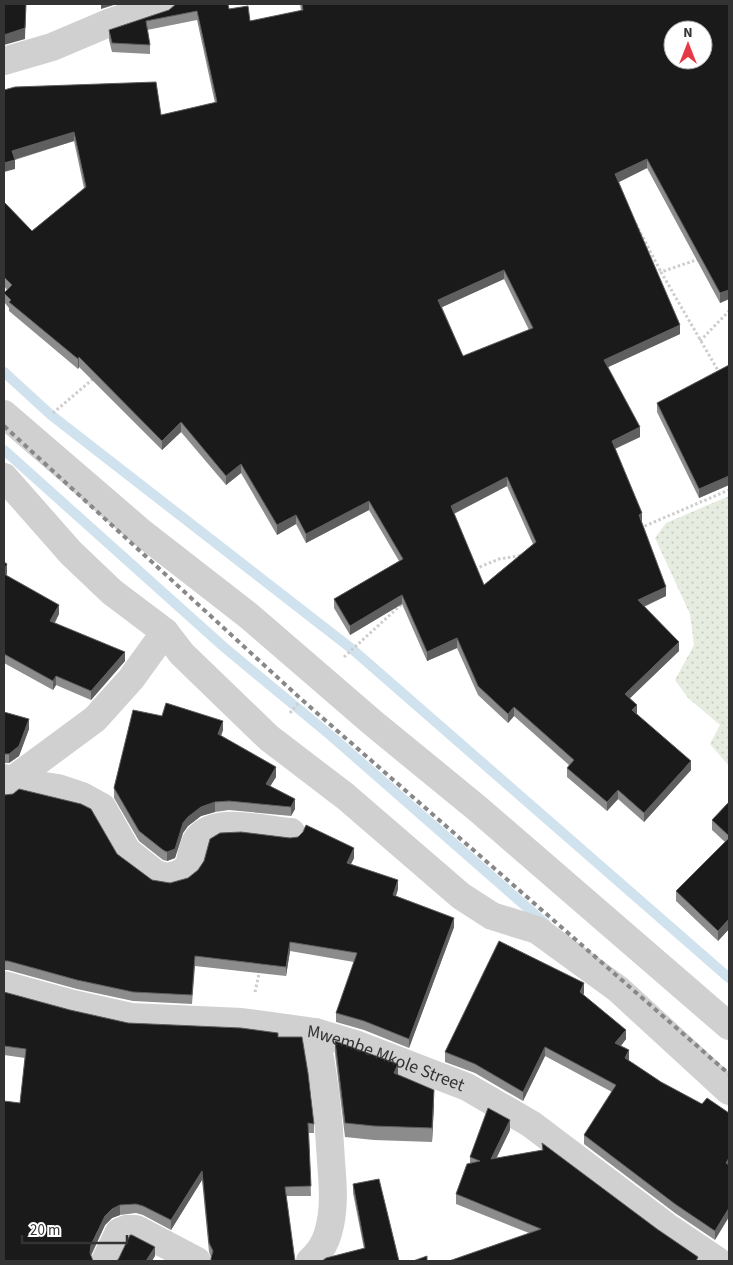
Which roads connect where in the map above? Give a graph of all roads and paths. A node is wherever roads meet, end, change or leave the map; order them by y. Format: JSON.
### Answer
{"nodes":[{"id":1,"x":164,"y":4,"type":"edge"},
{"id":2,"x":4,"y":61,"type":"edge"},
{"id":3,"x":636,"y":222,"type":"edge"},
{"id":4,"x":707,"y":256,"type":"edge"},
{"id":5,"x":661,"y":272,"type":"junction"},
{"id":6,"x":729,"y":310,"type":"edge"},
{"id":7,"x":700,"y":341,"type":"junction"},
{"id":8,"x":101,"y":372,"type":"edge"},
{"id":9,"x":721,"y":375,"type":"edge"},
{"id":10,"x":4,"y":414,"type":"edge"},
{"id":11,"x":29,"y":436,"type":"junction"},
{"id":12,"x":4,"y":477,"type":"edge"},
{"id":13,"x":729,"y":490,"type":"edge"},
{"id":14,"x":637,"y":529,"type":"edge"},
{"id":15,"x":526,"y":555,"type":"edge"},
{"id":16,"x":468,"y":572,"type":"edge"},
{"id":17,"x":406,"y":600,"type":"edge"},
{"id":18,"x":166,"y":632,"type":"junction"},
{"id":19,"x":322,"y":678,"type":"junction"},
{"id":20,"x":269,"y":738,"type":"junction"},
{"id":21,"x":6,"y":784,"type":"edge"},
{"id":22,"x":291,"y":832,"type":"dead end"},
{"id":23,"x":261,"y":961,"type":"edge"},
{"id":24,"x":4,"y":985,"type":"edge"},
{"id":25,"x":242,"y":1022,"type":"junction"},
{"id":26,"x":729,"y":1026,"type":"edge"},
{"id":27,"x":315,"y":1032,"type":"junction"},
{"id":28,"x":729,"y":1091,"type":"edge"},
{"id":29,"x":105,"y":1261,"type":"edge"},
{"id":30,"x":197,"y":1261,"type":"edge"},
{"id":31,"x":310,"y":1261,"type":"edge"},
{"id":32,"x":718,"y":1261,"type":"edge"}],
"edges":[{"from":1,"to":2,"type":"street"},
{"from":3,"to":5,"type":"path"},
{"from":4,"to":5,"type":"path"},
{"from":5,"to":7,"type":"path"},
{"from":6,"to":7,"type":"path"},
{"from":7,"to":9,"type":"path"},
{"from":8,"to":11,"type":"path"},
{"from":10,"to":11,"type":"street"},
{"from":11,"to":19,"type":"street"},
{"from":12,"to":18,"type":"street"},
{"from":13,"to":14,"type":"path"},
{"from":15,"to":16,"type":"path"},
{"from":17,"to":19,"type":"path"},
{"from":18,"to":20,"type":"street"},
{"from":18,"to":21,"type":"street"},
{"from":19,"to":20,"type":"path"},
{"from":19,"to":26,"type":"street"},
{"from":20,"to":28,"type":"street"},
{"from":21,"to":22,"type":"street"},
{"from":23,"to":25,"type":"path"},
{"from":24,"to":25,"type":"street","name":"Mwembe Mkole Street"},
{"from":25,"to":27,"type":"street","name":"Mwembe Mkole Street"},
{"from":27,"to":31,"type":"street"},
{"from":27,"to":32,"type":"street","name":"Mwembe Mkole Street"},
{"from":29,"to":30,"type":"street"}]}
